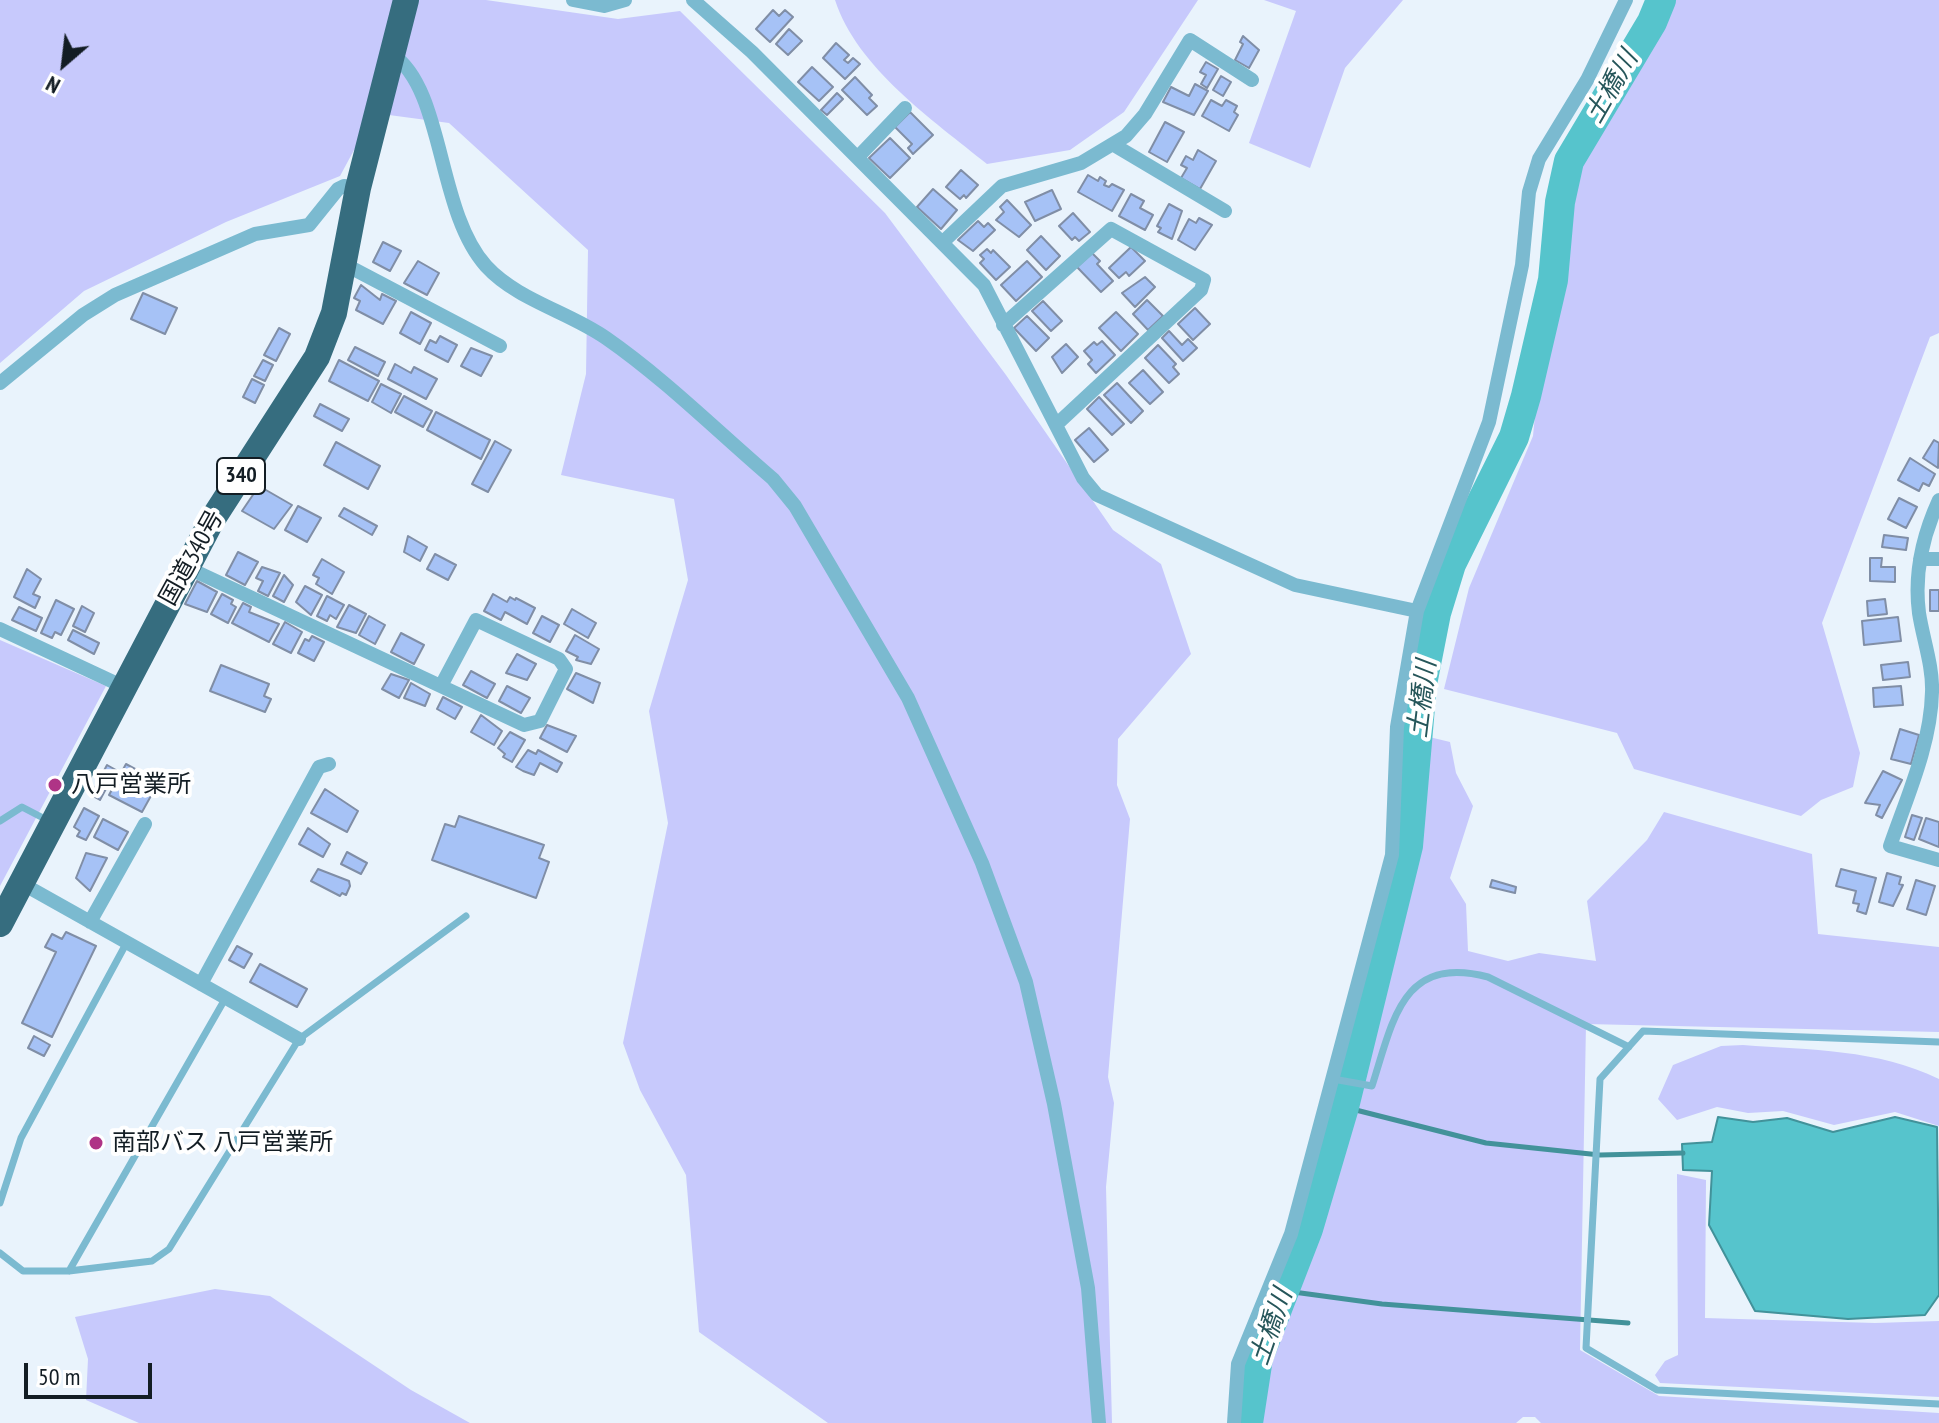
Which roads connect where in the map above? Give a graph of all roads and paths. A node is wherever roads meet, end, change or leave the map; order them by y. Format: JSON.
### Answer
{"nodes":[{"id":1,"x":406,"y":0,"type":"edge"},
{"id":2,"x":573,"y":0,"type":"edge"},
{"id":3,"x":625,"y":0,"type":"edge"},
{"id":4,"x":693,"y":0,"type":"edge"},
{"id":5,"x":1626,"y":0,"type":"edge"},
{"id":6,"x":392,"y":54,"type":"junction"},
{"id":7,"x":1252,"y":80,"type":"dead end"},
{"id":8,"x":905,"y":108,"type":"dead end"},
{"id":9,"x":1114,"y":145,"type":"junction"},
{"id":10,"x":858,"y":157,"type":"junction"},
{"id":11,"x":358,"y":188,"type":"junction"},
{"id":12,"x":1225,"y":211,"type":"dead end"},
{"id":13,"x":943,"y":242,"type":"junction"},
{"id":14,"x":346,"y":265,"type":"junction"},
{"id":15,"x":1003,"y":325,"type":"junction"},
{"id":16,"x":500,"y":346,"type":"dead end"},
{"id":17,"x":0,"y":383,"type":"edge"},
{"id":18,"x":1056,"y":425,"type":"junction"},
{"id":19,"x":1939,"y":500,"type":"edge"},
{"id":20,"x":1920,"y":559,"type":"junction"},
{"id":21,"x":1939,"y":559,"type":"edge"},
{"id":22,"x":186,"y":567,"type":"junction"},
{"id":23,"x":1417,"y":611,"type":"junction"},
{"id":24,"x":0,"y":629,"type":"edge"},
{"id":25,"x":122,"y":686,"type":"junction"},
{"id":26,"x":441,"y":686,"type":"junction"},
{"id":27,"x":1936,"y":692,"type":"edge"},
{"id":28,"x":329,"y":764,"type":"dead end"},
{"id":29,"x":0,"y":821,"type":"edge"},
{"id":30,"x":52,"y":823,"type":"junction"},
{"id":31,"x":145,"y":824,"type":"dead end"},
{"id":32,"x":1939,"y":860,"type":"edge"},
{"id":33,"x":21,"y":883,"type":"junction"},
{"id":34,"x":466,"y":916,"type":"dead end"},
{"id":35,"x":90,"y":922,"type":"junction"},
{"id":36,"x":0,"y":924,"type":"edge"},
{"id":37,"x":127,"y":942,"type":"junction"},
{"id":38,"x":201,"y":984,"type":"junction"},
{"id":39,"x":226,"y":998,"type":"junction"},
{"id":40,"x":299,"y":1039,"type":"junction"},
{"id":41,"x":1939,"y":1042,"type":"edge"},
{"id":42,"x":1629,"y":1047,"type":"junction"},
{"id":43,"x":1331,"y":1079,"type":"junction"},
{"id":44,"x":0,"y":1203,"type":"edge"},
{"id":45,"x":0,"y":1253,"type":"edge"},
{"id":46,"x":69,"y":1271,"type":"junction"},
{"id":47,"x":1939,"y":1404,"type":"edge"},
{"id":48,"x":1099,"y":1423,"type":"edge"},
{"id":49,"x":1234,"y":1423,"type":"edge"}],
"edges":[{"from":1,"to":6,"type":"highway","name":"国道340号","number":"340"},
{"from":2,"to":3,"type":"street"},
{"from":4,"to":10,"type":"street"},
{"from":5,"to":23,"type":"street"},
{"from":6,"to":11,"type":"highway","name":"国道340号","number":"340"},
{"from":6,"to":48,"type":"street"},
{"from":7,"to":9,"type":"street"},
{"from":8,"to":10,"type":"street"},
{"from":9,"to":12,"type":"street"},
{"from":9,"to":13,"type":"street"},
{"from":10,"to":13,"type":"street"},
{"from":11,"to":14,"type":"highway","name":"国道340号","number":"340"},
{"from":11,"to":17,"type":"street"},
{"from":13,"to":15,"type":"street"},
{"from":14,"to":16,"type":"street"},
{"from":14,"to":22,"type":"highway","name":"国道340号","number":"340"},
{"from":15,"to":18,"type":"street"},
{"from":15,"to":18,"type":"street"},
{"from":18,"to":23,"type":"street"},
{"from":19,"to":20,"type":"street"},
{"from":20,"to":21,"type":"street"},
{"from":20,"to":27,"type":"street"},
{"from":22,"to":25,"type":"highway","name":"国道340号","number":"340"},
{"from":22,"to":26,"type":"street"},
{"from":23,"to":43,"type":"street"},
{"from":24,"to":25,"type":"street"},
{"from":25,"to":30,"type":"highway","name":"国道340号","number":"340"},
{"from":26,"to":26,"type":"street"},
{"from":27,"to":32,"type":"street"},
{"from":28,"to":38,"type":"street"},
{"from":29,"to":30,"type":"lane"},
{"from":30,"to":33,"type":"highway","name":"国道340号","number":"340"},
{"from":31,"to":35,"type":"street"},
{"from":33,"to":35,"type":"street"},
{"from":33,"to":36,"type":"highway","name":"国道340号","number":"340"},
{"from":34,"to":40,"type":"lane"},
{"from":35,"to":37,"type":"street"},
{"from":37,"to":38,"type":"street"},
{"from":37,"to":44,"type":"lane"},
{"from":38,"to":39,"type":"street"},
{"from":39,"to":40,"type":"street"},
{"from":39,"to":46,"type":"lane"},
{"from":40,"to":46,"type":"lane"},
{"from":41,"to":42,"type":"lane"},
{"from":42,"to":43,"type":"lane"},
{"from":42,"to":47,"type":"lane"},
{"from":43,"to":49,"type":"street"},
{"from":45,"to":46,"type":"lane"}]}
